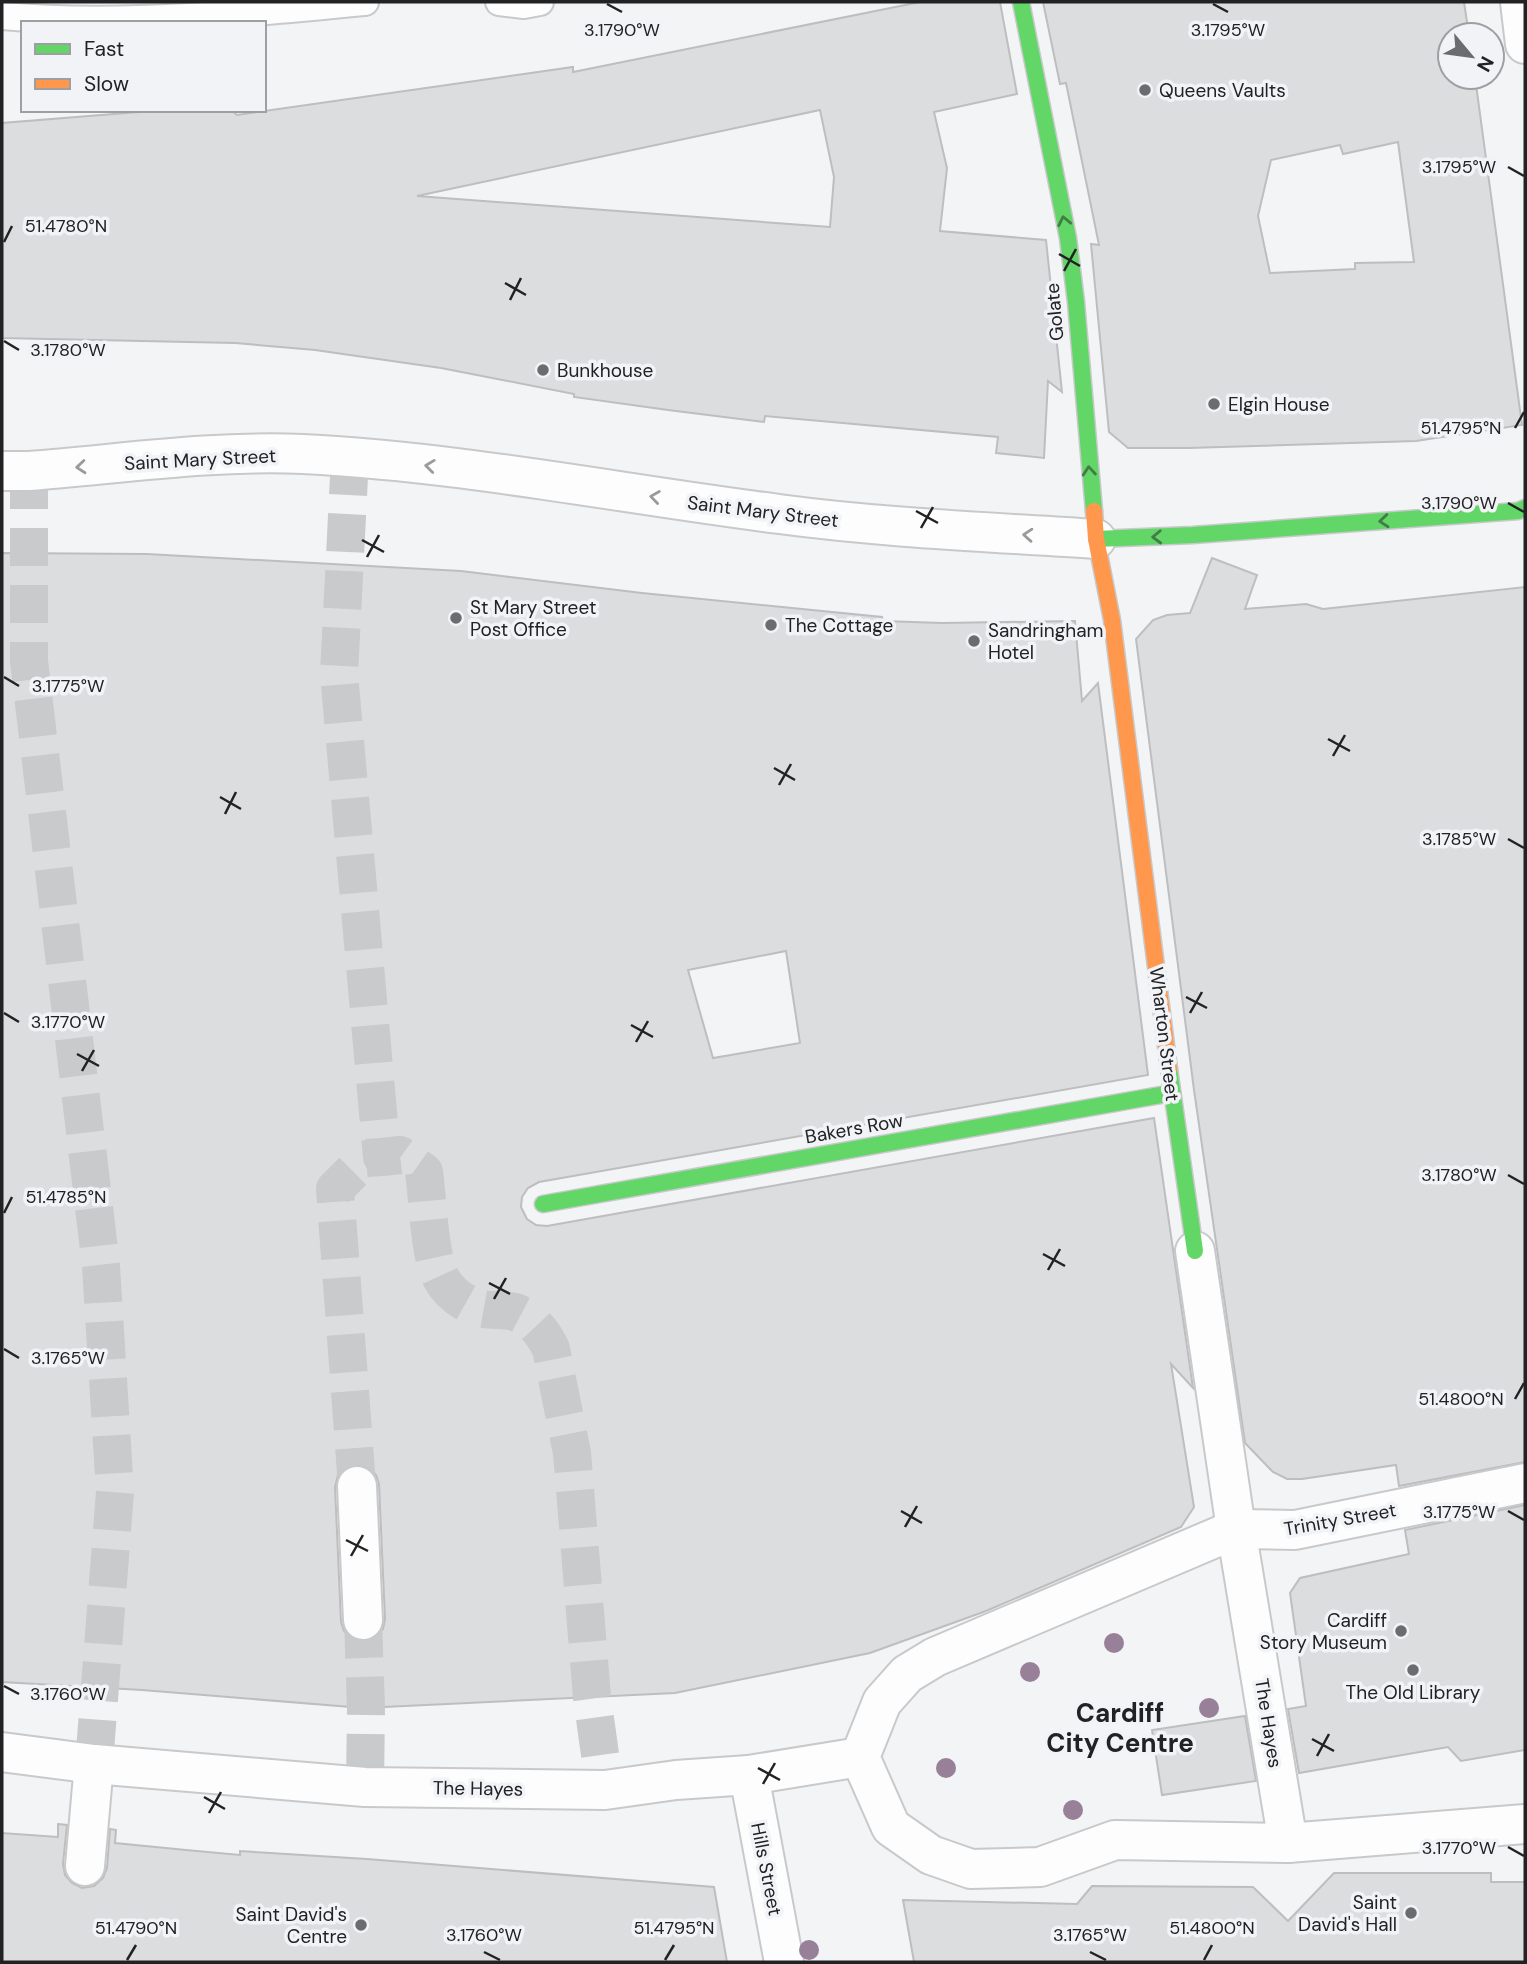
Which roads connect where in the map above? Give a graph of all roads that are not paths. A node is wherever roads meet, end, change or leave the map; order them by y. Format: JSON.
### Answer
{"nodes":[{"id":1,"x":365,"y":2,"type":"edge"},
{"id":2,"x":499,"y":2,"type":"edge"},
{"id":3,"x":540,"y":2,"type":"edge"},
{"id":4,"x":1021,"y":2,"type":"edge"},
{"id":5,"x":1520,"y":2,"type":"edge"},
{"id":6,"x":2,"y":16,"type":"edge"},
{"id":7,"x":1525,"y":44,"type":"edge"},
{"id":8,"x":2,"y":471,"type":"edge"},
{"id":9,"x":1525,"y":508,"type":"edge"},
{"id":10,"x":1096,"y":539,"type":"junction"},
{"id":11,"x":1172,"y":1093,"type":"junction"},
{"id":12,"x":543,"y":1204,"type":"dead end"},
{"id":13,"x":1195,"y":1251,"type":"joint"},
{"id":14,"x":1525,"y":1483,"type":"edge"},
{"id":15,"x":357,"y":1486,"type":"tunnel mouth"},
{"id":16,"x":1236,"y":1529,"type":"junction"},
{"id":17,"x":363,"y":1620,"type":"tunnel mouth"},
{"id":18,"x":2,"y":1752,"type":"edge"},
{"id":19,"x":860,"y":1757,"type":"junction"},
{"id":20,"x":94,"y":1764,"type":"junction"},
{"id":21,"x":749,"y":1775,"type":"junction"},
{"id":22,"x":1525,"y":1824,"type":"edge"},
{"id":23,"x":1288,"y":1843,"type":"junction"},
{"id":24,"x":85,"y":1866,"type":"dead end"},
{"id":25,"x":784,"y":1962,"type":"edge"}],
"edges":[{"from":1,"to":6,"type":"lane"},
{"from":2,"to":3,"type":"lane"},
{"from":10,"to":4,"type":"street","name":"Golate","one_way":true},
{"from":5,"to":7,"type":"street"},
{"from":10,"to":8,"type":"street","name":"Saint Mary Street","one_way":true},
{"from":9,"to":10,"type":"street","name":"Saint Mary Street","one_way":true},
{"from":10,"to":11,"type":"street","name":"Wharton Street"},
{"from":11,"to":12,"type":"street","name":"Bakers Row"},
{"from":11,"to":13,"type":"street","name":"Wharton Street"},
{"from":13,"to":16,"type":"street","name":"Wharton Street"},
{"from":14,"to":16,"type":"street","name":"Trinity Street"},
{"from":15,"to":17,"type":"street"},
{"from":16,"to":19,"type":"street"},
{"from":16,"to":23,"type":"street","name":"The Hayes"},
{"from":18,"to":20,"type":"street","name":"The Hayes"},
{"from":19,"to":21,"type":"street","name":"The Hayes"},
{"from":19,"to":23,"type":"street"},
{"from":20,"to":21,"type":"street","name":"The Hayes"},
{"from":20,"to":24,"type":"street"},
{"from":21,"to":25,"type":"street","name":"Hills Street"},
{"from":22,"to":23,"type":"street"}]}
